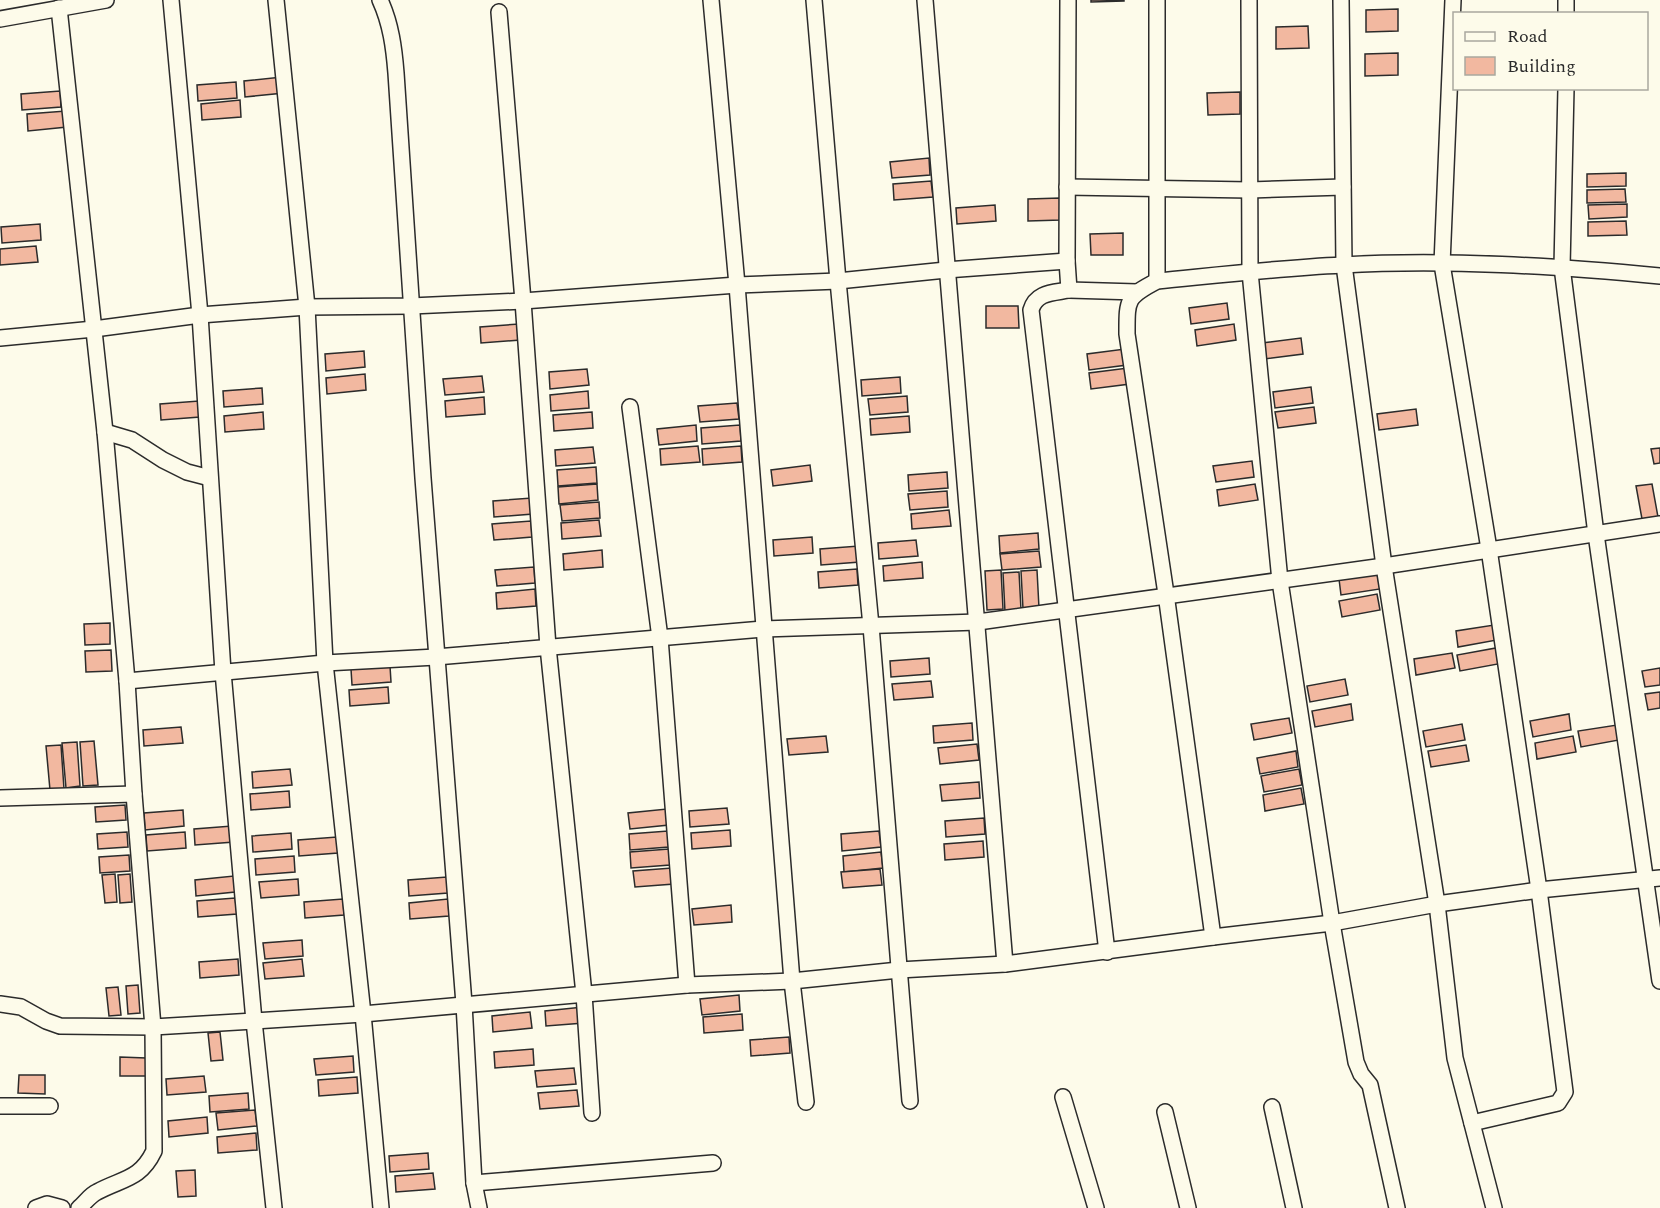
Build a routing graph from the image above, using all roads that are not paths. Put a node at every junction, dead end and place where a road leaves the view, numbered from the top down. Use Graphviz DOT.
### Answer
graph roads {
  1 [pos="106,0"];
  2 [pos="171,0"];
  3 [pos="276,0"];
  4 [pos="380,0"];
  5 [pos="711,0"];
  6 [pos="814,0"];
  7 [pos="925,0"];
  8 [pos="1068,0"];
  9 [pos="1157,0"];
  10 [pos="1249,0"];
  11 [pos="1341,0"];
  12 [pos="1453,0"];
  13 [pos="21,7"];
  14 [pos="59,8"];
  15 [pos="498,12"];
  16 [pos="0,19"];
  17 [pos="1566,90"];
  18 [pos="1067,187"];
  19 [pos="1343,187"];
  20 [pos="1157,188"];
  21 [pos="1250,190"];
  22 [pos="1067,261"];
  23 [pos="1442,264"];
  24 [pos="1344,265"];
  25 [pos="1562,267"];
  26 [pos="946,270"];
  27 [pos="1250,272"];
  28 [pos="1660,276"];
  29 [pos="838,281"];
  30 [pos="1157,281"];
  31 [pos="737,285"];
  32 [pos="1069,290"];
  33 [pos="1137,292"];
  34 [pos="523,301"];
  35 [pos="411,306"];
  36 [pos="307,307"];
  37 [pos="200,315"];
  38 [pos="94,329"];
  39 [pos="0,338"];
  40 [pos="630,407"];
  41 [pos="105,432"];
  42 [pos="210,478"];
  43 [pos="1660,524"];
  44 [pos="1596,534"];
  45 [pos="1488,549"];
  46 [pos="1384,566"];
  47 [pos="1280,581"];
  48 [pos="1166,594"];
  49 [pos="1067,611"];
  50 [pos="978,622"];
  51 [pos="871,627"];
  52 [pos="764,629"];
  53 [pos="660,638"];
  54 [pos="548,647"];
  55 [pos="436,657"];
  56 [pos="325,663"];
  57 [pos="223,672"];
  58 [pos="127,681"];
  59 [pos="134,794"];
  60 [pos="0,798"];
  61 [pos="1653,879"];
  62 [pos="1539,890"];
  63 [pos="1437,904"];
  64 [pos="1332,923"];
  65 [pos="1213,936"];
  66 [pos="1107,952"];
  67 [pos="1005,964"];
  68 [pos="899,970"];
  69 [pos="792,981"];
  70 [pos="1660,981"];
  71 [pos="687,985"];
  72 [pos="584,994"];
  73 [pos="0,1004"];
  74 [pos="464,1004"];
  75 [pos="363,1014"];
  76 [pos="254,1021"];
  77 [pos="153,1027"];
  78 [pos="1063,1097"];
  79 [pos="910,1101"];
  80 [pos="806,1102"];
  81 [pos="0,1106"];
  82 [pos="50,1106"];
  83 [pos="1272,1107"];
  84 [pos="1165,1112"];
  85 [pos="592,1113"];
  86 [pos="1472,1123"];
  87 [pos="713,1163"];
  88 [pos="474,1183"];
  89 [pos="36,1208"];
  90 [pos="62,1208"];
  91 [pos="79,1208"];
  92 [pos="274,1208"];
  93 [pos="381,1208"];
  94 [pos="479,1208"];
  95 [pos="1096,1208"];
  96 [pos="1188,1208"];
  97 [pos="1294,1208"];
  98 [pos="1397,1208"];
  99 [pos="1494,1208"];
  1 -- 14 [label="street"];
  2 -- 37 [label="street"];
  3 -- 36 [label="street"];
  4 -- 35 [label="street"];
  5 -- 31 [label="street"];
  6 -- 29 [label="street"];
  7 -- 26 [label="street"];
  8 -- 18 [label="street"];
  9 -- 20 [label="street"];
  10 -- 21 [label="street"];
  11 -- 19 [label="street"];
  12 -- 23 [label="street"];
  13 -- 14 [label="street"];
  13 -- 16 [label="street"];
  14 -- 38 [label="street"];
  15 -- 34 [label="street"];
  17 -- 25 [label="street"];
  18 -- 20 [label="street"];
  18 -- 22 [label="street"];
  19 -- 21 [label="street"];
  19 -- 24 [label="street"];
  20 -- 21 [label="street"];
  20 -- 30 [label="street"];
  21 -- 27 [label="street"];
  22 -- 26 [label="street"];
  22 -- 32 [label="street"];
  23 -- 24 [label="street"];
  23 -- 25 [label="street"];
  23 -- 45 [label="street"];
  24 -- 27 [label="street"];
  24 -- 46 [label="street"];
  25 -- 28 [label="street"];
  25 -- 44 [label="street"];
  26 -- 29 [label="street"];
  26 -- 50 [label="street"];
  27 -- 30 [label="street"];
  27 -- 47 [label="street"];
  29 -- 31 [label="street"];
  29 -- 51 [label="street"];
  30 -- 33 [label="street"];
  31 -- 34 [label="street"];
  31 -- 52 [label="street"];
  32 -- 33 [label="street"];
  32 -- 49 [label="street"];
  33 -- 48 [label="street"];
  34 -- 35 [label="street"];
  34 -- 54 [label="street"];
  35 -- 36 [label="street"];
  35 -- 55 [label="street"];
  36 -- 37 [label="street"];
  36 -- 56 [label="street"];
  37 -- 38 [label="street"];
  37 -- 42 [label="street"];
  38 -- 39 [label="street"];
  38 -- 41 [label="street"];
  40 -- 53 [label="street"];
  41 -- 42 [label="street"];
  41 -- 58 [label="street"];
  42 -- 57 [label="street"];
  43 -- 44 [label="street"];
  44 -- 45 [label="street"];
  44 -- 61 [label="street"];
  45 -- 46 [label="street"];
  45 -- 62 [label="street"];
  46 -- 47 [label="street"];
  46 -- 63 [label="street"];
  47 -- 48 [label="street"];
  47 -- 64 [label="street"];
  48 -- 49 [label="street"];
  48 -- 65 [label="street"];
  49 -- 50 [label="street"];
  49 -- 66 [label="street"];
  50 -- 51 [label="street"];
  50 -- 67 [label="street"];
  51 -- 52 [label="street"];
  51 -- 68 [label="street"];
  52 -- 53 [label="street"];
  52 -- 69 [label="street"];
  53 -- 54 [label="street"];
  53 -- 71 [label="street"];
  54 -- 55 [label="street"];
  54 -- 72 [label="street"];
  55 -- 56 [label="street"];
  55 -- 74 [label="street"];
  56 -- 57 [label="street"];
  56 -- 75 [label="street"];
  57 -- 58 [label="street"];
  57 -- 76 [label="street"];
  58 -- 59 [label="street"];
  59 -- 60 [label="street"];
  59 -- 77 [label="street"];
  61 -- 62 [label="street"];
  61 -- 70 [label="street"];
  62 -- 63 [label="street"];
  62 -- 86 [label="street"];
  63 -- 64 [label="street"];
  63 -- 86 [label="street"];
  64 -- 65 [label="street"];
  64 -- 98 [label="street"];
  65 -- 66 [label="street"];
  66 -- 67 [label="street"];
  67 -- 68 [label="street"];
  68 -- 69 [label="street"];
  68 -- 79 [label="street"];
  69 -- 71 [label="street"];
  69 -- 80 [label="street"];
  71 -- 72 [label="street"];
  72 -- 74 [label="street"];
  72 -- 85 [label="street"];
  73 -- 77 [label="street"];
  74 -- 75 [label="street"];
  74 -- 88 [label="street"];
  75 -- 76 [label="street"];
  75 -- 93 [label="street"];
  76 -- 77 [label="street"];
  76 -- 92 [label="street"];
  77 -- 91 [label="street"];
  78 -- 95 [label="street"];
  81 -- 82 [label="street"];
  83 -- 97 [label="street"];
  84 -- 96 [label="street"];
  86 -- 99 [label="street"];
  87 -- 88 [label="street"];
  88 -- 94 [label="street"];
  89 -- 90 [label="street"];
}
